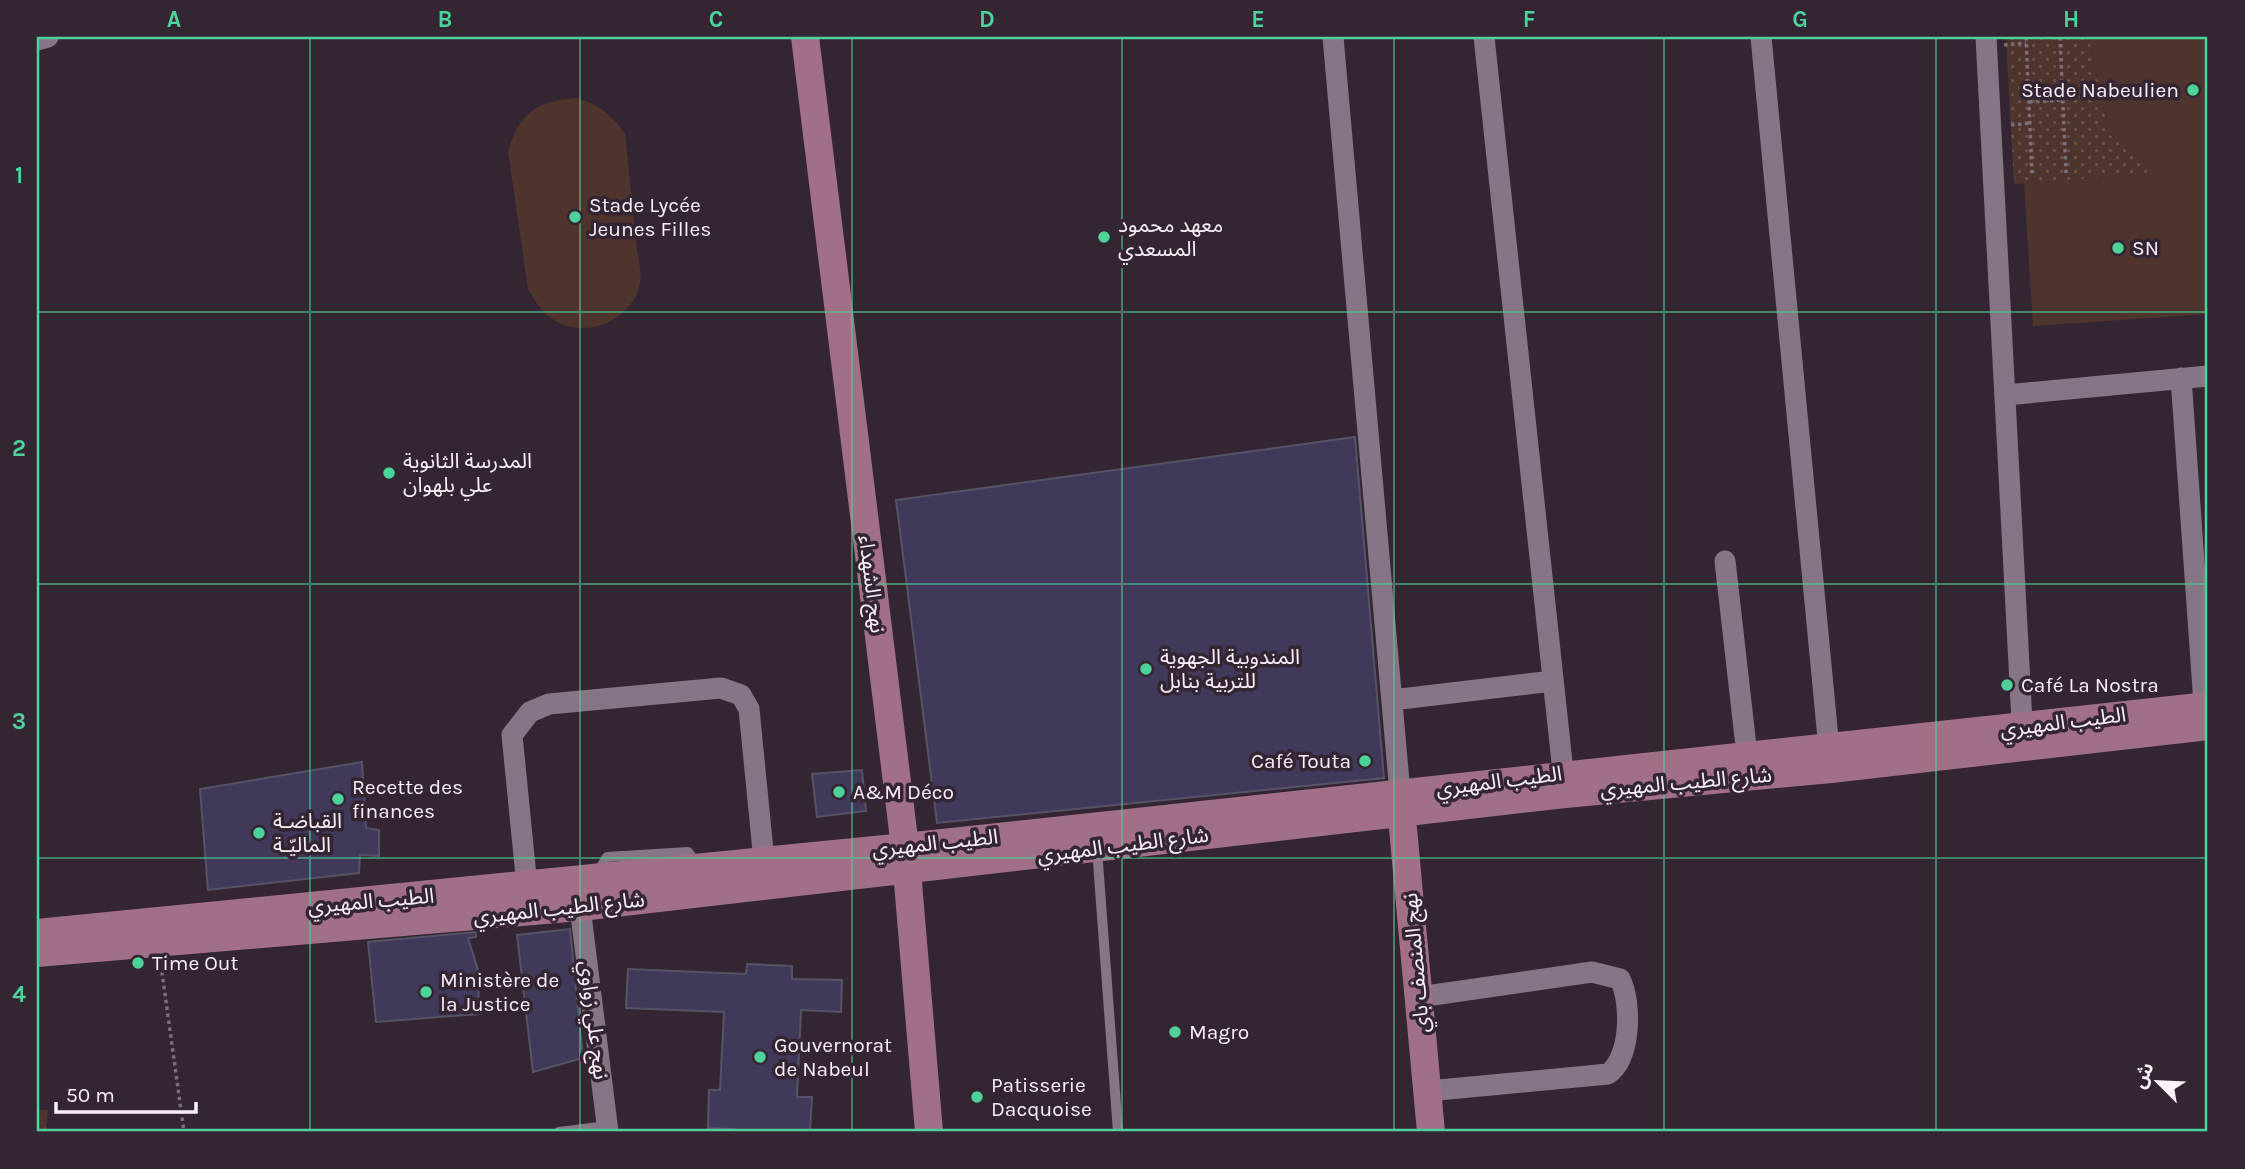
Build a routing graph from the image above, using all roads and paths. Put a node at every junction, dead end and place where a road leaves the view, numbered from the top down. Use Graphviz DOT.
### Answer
graph roads {
  1 [pos="48,37"];
  2 [pos="805,37"];
  3 [pos="1333,37"];
  4 [pos="1484,37"];
  5 [pos="1761,37"];
  6 [pos="1986,37"];
  7 [pos="2026,37"];
  8 [pos="2060,37"];
  9 [pos="37,40"];
  10 [pos="2063,100"];
  11 [pos="2029,102"];
  12 [pos="2066,173"];
  13 [pos="2032,174"];
  14 [pos="2208,376"];
  15 [pos="2181,378"];
  16 [pos="2006,395"];
  17 [pos="1725,561"];
  18 [pos="1553,681"];
  19 [pos="1392,700"];
  20 [pos="2207,716"];
  21 [pos="2023,738"];
  22 [pos="1747,755"];
  23 [pos="1830,758"];
  24 [pos="1564,783"];
  25 [pos="1401,803"];
  26 [pos="1097,848"];
  27 [pos="906,858"];
  28 [pos="764,861"];
  29 [pos="527,886"];
  30 [pos="580,907"];
  31 [pos="37,933"];
  32 [pos="158,943"];
  33 [pos="37,953"];
  34 [pos="1419,997"];
  35 [pos="1428,1091"];
  36 [pos="608,1129"];
  37 [pos="184,1132"];
  38 [pos="559,1132"];
  39 [pos="929,1132"];
  40 [pos="1118,1132"];
  41 [pos="1431,1132"];
  1 -- 9 [label="street"];
  2 -- 27 [label="street, نهج الشهداء"];
  3 -- 19 [label="street"];
  4 -- 18 [label="street"];
  5 -- 23 [label="street"];
  6 -- 16 [label="street"];
  7 -- 11 [label="path"];
  8 -- 10 [label="path"];
  10 -- 11 [label="path"];
  10 -- 12 [label="path"];
  11 -- 13 [label="path"];
  14 -- 15 [label="street"];
  15 -- 16 [label="street"];
  15 -- 20 [label="street"];
  16 -- 21 [label="street"];
  17 -- 22 [label="street"];
  18 -- 19 [label="street"];
  18 -- 24 [label="street"];
  19 -- 25 [label="street"];
  20 -- 21 [label="street, شارع الطيب المهيري"];
  21 -- 23 [label="street, شارع الطيب المهيري"];
  22 -- 23 [label="street, الطيب المهيري"];
  22 -- 24 [label="street, الطيب المهيري"];
  23 -- 24 [label="street, شارع الطيب المهيري"];
  24 -- 25 [label="street, شارع الطيب المهيري"];
  25 -- 26 [label="street, شارع الطيب المهيري"];
  25 -- 27 [label="street, الطيب المهيري"];
  25 -- 34 [label="street, نهج المنصف باي"];
  26 -- 27 [label="street, شارع الطيب المهيري"];
  26 -- 40 [label="lane"];
  27 -- 28 [label="street, الطيب المهيري"];
  27 -- 30 [label="street, شارع الطيب المهيري"];
  27 -- 39 [label="street, نهج الشهداء"];
  28 -- 29 [label="street, الطيب المهيري"];
  28 -- 29 [label="street"];
  29 -- 31 [label="street, الطيب المهيري"];
  30 -- 32 [label="street, شارع الطيب المهيري"];
  30 -- 36 [label="street, نهج علي زواوي"];
  32 -- 33 [label="street, شارع الطيب المهيري"];
  32 -- 37 [label="path"];
  34 -- 35 [label="street, نهج المنصف باي"];
  34 -- 35 [label="street"];
  35 -- 41 [label="street, نهج المنصف باي"];
  36 -- 38 [label="lane"];
}
